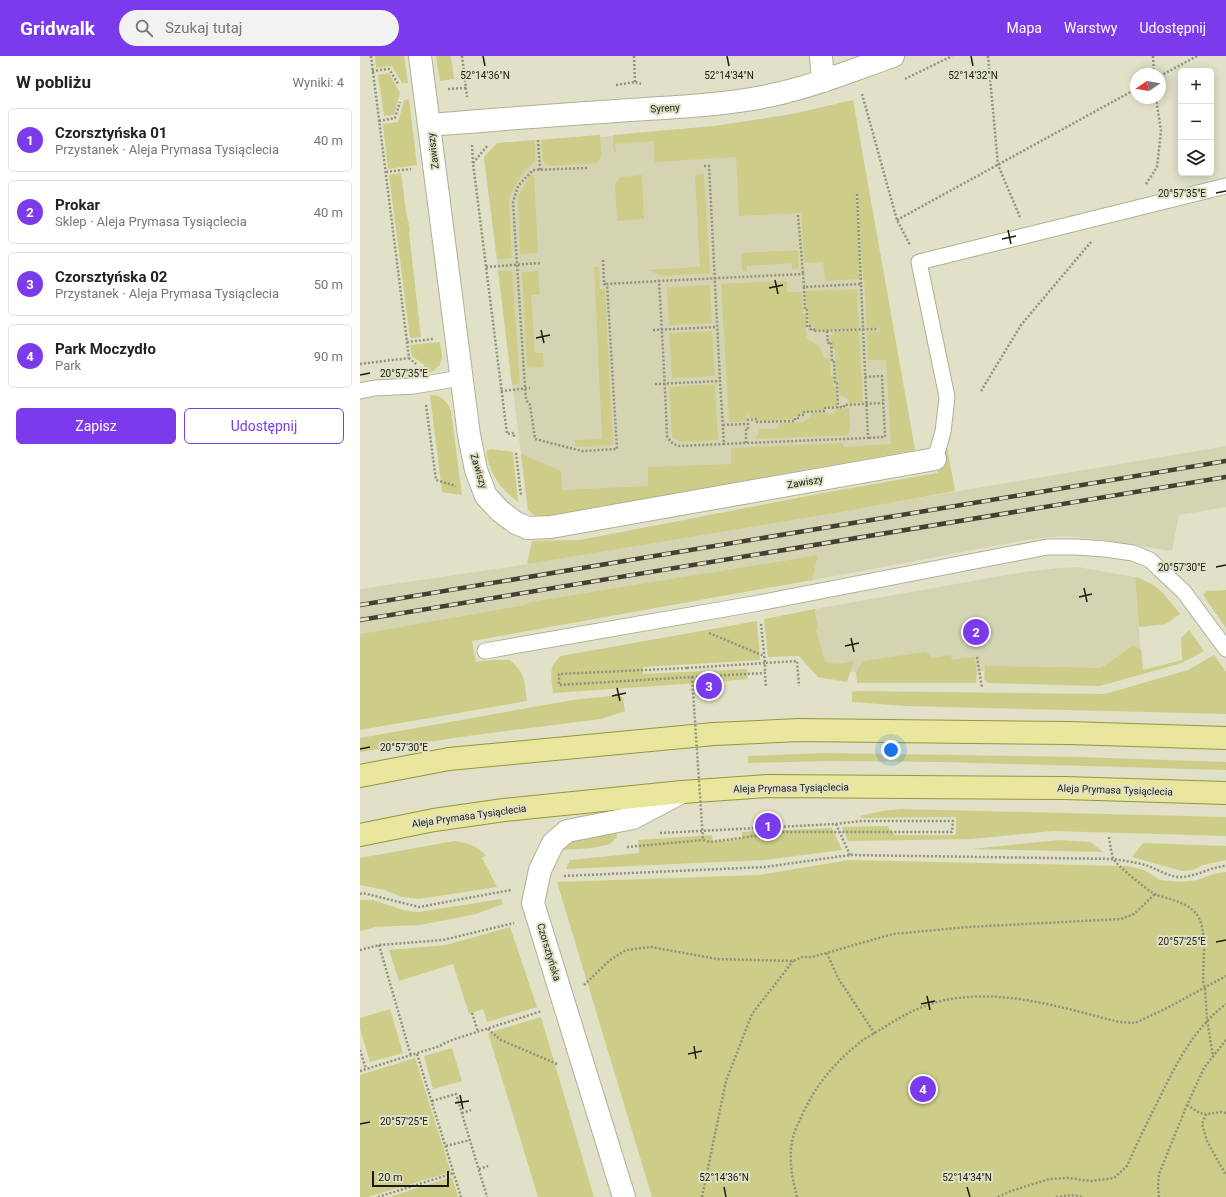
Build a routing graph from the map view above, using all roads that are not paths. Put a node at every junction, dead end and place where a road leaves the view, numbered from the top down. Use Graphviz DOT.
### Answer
graph roads {
  1 [pos="420,56"];
  2 [pos="821,56"];
  3 [pos="893,56"];
  4 [pos="823,81"];
  5 [pos="429,124"];
  6 [pos="1226,186"];
  7 [pos="460,378"];
  8 [pos="360,391"];
  9 [pos="935,459"];
  10 [pos="1226,648"];
  11 [pos="485,651"];
  12 [pos="1226,738"];
  13 [pos="360,776"];
  14 [pos="682,792"];
  15 [pos="1226,793"];
  16 [pos="360,835"];
  17 [pos="624,1197"];
  1 -- 5 [label="street, Zawiszy"];
  2 -- 4 [label="street"];
  3 -- 4 [label="street, Syreny"];
  4 -- 5 [label="street, Syreny"];
  5 -- 7 [label="street, Zawiszy"];
  6 -- 9 [label="lane"];
  7 -- 8 [label="lane"];
  7 -- 9 [label="street, Zawiszy"];
  10 -- 11 [label="lane"];
  12 -- 13 [label="main road"];
  14 -- 15 [label="main road, Aleja Prymasa Tysiąclecia"];
  14 -- 16 [label="main road, Aleja Prymasa Tysiąclecia"];
  14 -- 17 [label="street, Czorsztyńska"];
}
